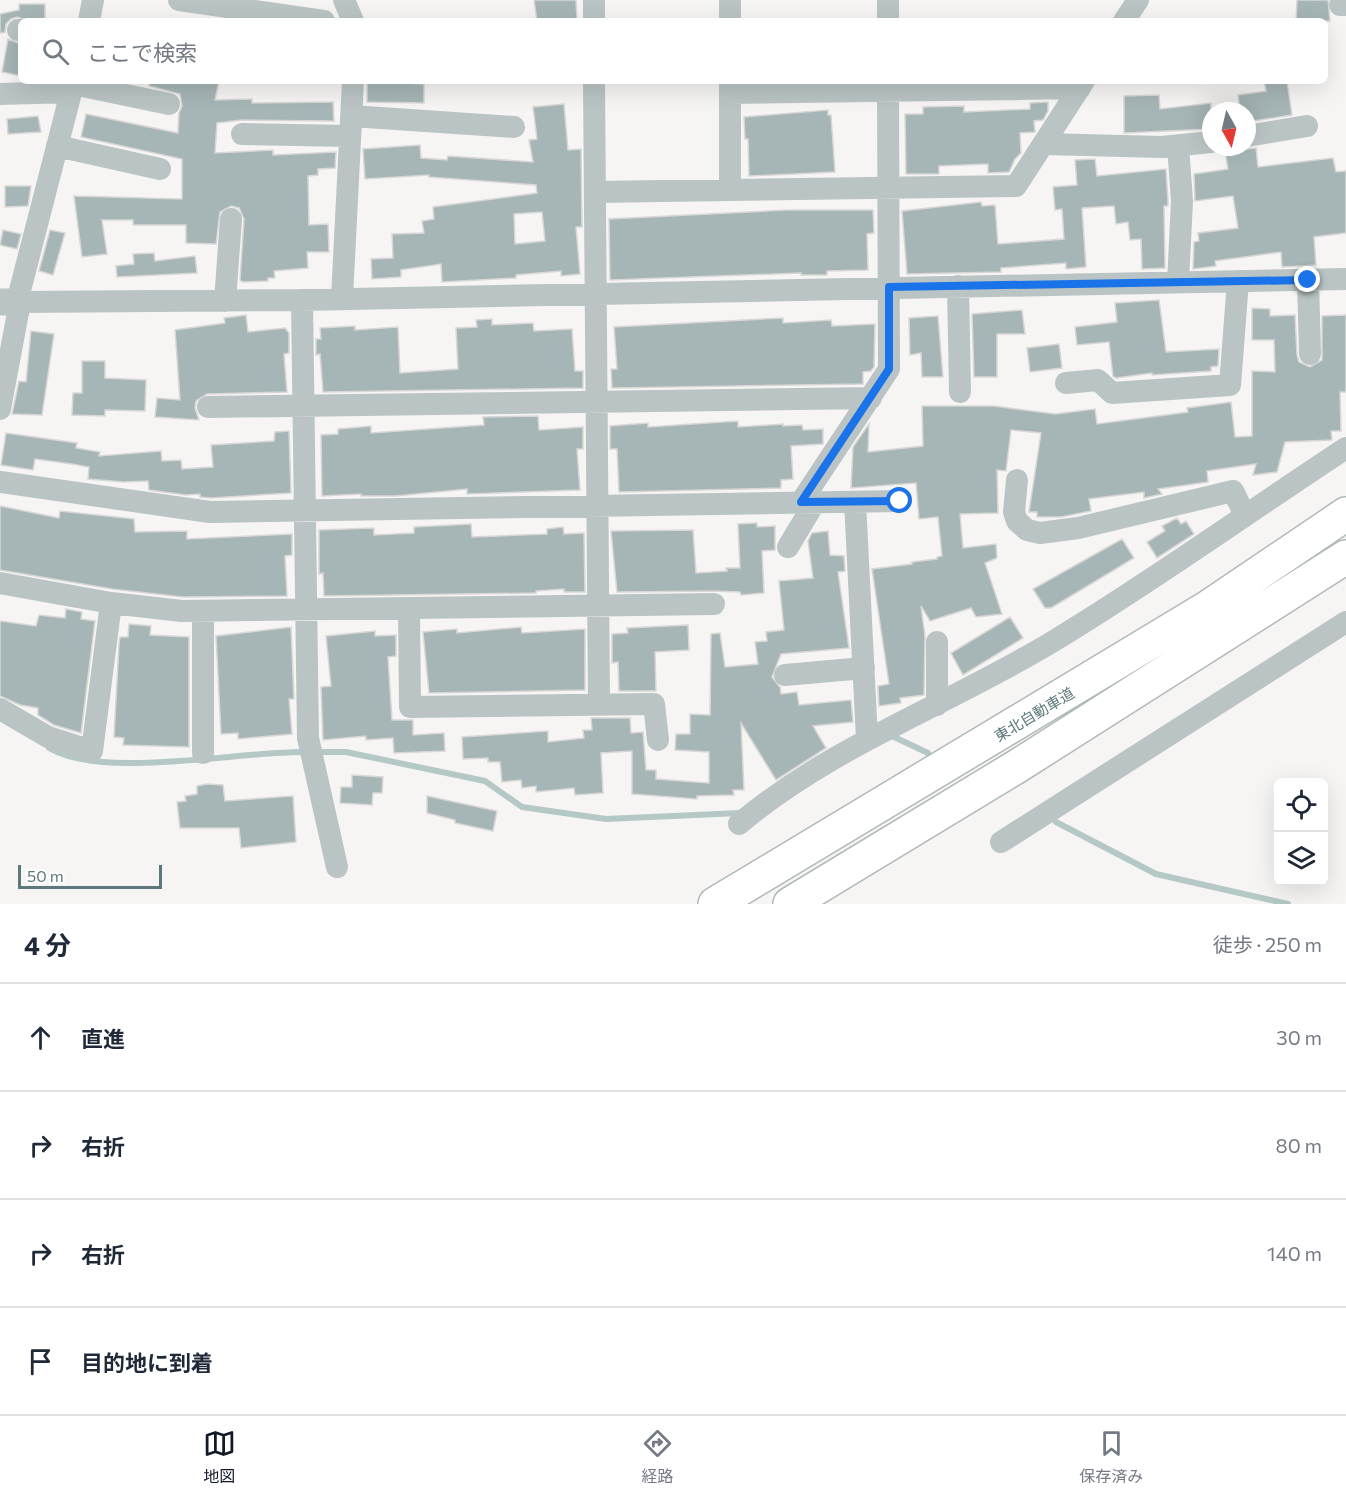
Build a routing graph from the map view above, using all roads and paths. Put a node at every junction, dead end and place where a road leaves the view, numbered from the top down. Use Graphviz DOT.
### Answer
graph roads {
  1 [pos="93,0"];
  2 [pos="179,0"];
  3 [pos="344,0"];
  4 [pos="594,0"];
  5 [pos="729,0"];
  6 [pos="888,0"];
  7 [pos="1138,0"];
  8 [pos="90,18"];
  9 [pos="303,18"];
  10 [pos="352,18"];
  11 [pos="594,18"];
  12 [pos="730,18"];
  13 [pos="888,18"];
  14 [pos="1126,18"];
  15 [pos="353,84"];
  16 [pos="594,84"];
  17 [pos="1082,85"];
  18 [pos="73,86"];
  19 [pos="888,86"];
  20 [pos="730,87"];
  21 [pos="0,94"];
  22 [pos="169,104"];
  23 [pos="350,126"];
  24 [pos="1307,126"];
  25 [pos="514,127"];
  26 [pos="242,134"];
  27 [pos="1256,134"];
  28 [pos="1202,143"];
  29 [pos="1044,144"];
  30 [pos="57,146"];
  31 [pos="1178,146"];
  32 [pos="160,169"];
  33 [pos="889,188"];
  34 [pos="730,190"];
  35 [pos="595,192"];
  36 [pos="231,219"];
  37 [pos="1346,279"];
  38 [pos="1308,280"];
  39 [pos="1239,281"];
  40 [pos="1178,282"];
  41 [pos="958,286"];
  42 [pos="889,287"];
  43 [pos="595,294"];
  44 [pos="342,298"];
  45 [pos="302,300"];
  46 [pos="225,301"];
  47 [pos="12,302"];
  48 [pos="1310,354"];
  49 [pos="1066,382"];
  50 [pos="960,392"];
  51 [pos="871,398"];
  52 [pos="596,402"];
  53 [pos="304,406"];
  54 [pos="208,407"];
  55 [pos="0,409"];
  56 [pos="1346,448"];
  57 [pos="1017,480"];
  58 [pos="0,482"];
  59 [pos="900,501"];
  60 [pos="808,502"];
  61 [pos="855,502"];
  62 [pos="598,506"];
  63 [pos="306,511"];
  64 [pos="1346,514"];
  65 [pos="1245,515"];
  66 [pos="788,547"];
  67 [pos="1346,557"];
  68 [pos="0,583"];
  69 [pos="111,603"];
  70 [pos="714,604"];
  71 [pos="599,606"];
  72 [pos="308,609"];
  73 [pos="410,609"];
  74 [pos="203,611"];
  75 [pos="1346,622"];
  76 [pos="937,642"];
  77 [pos="864,668"];
  78 [pos="785,675"];
  79 [pos="599,704"];
  80 [pos="938,705"];
  81 [pos="0,709"];
  82 [pos="867,739"];
  83 [pos="658,740"];
  84 [pos="203,753"];
  85 [pos="739,824"];
  86 [pos="1001,842"];
  87 [pos="337,867"];
  88 [pos="715,904"];
  89 [pos="790,904"];
  1 -- 8 [label="street"];
  2 -- 9 [label="street"];
  3 -- 10 [label="street"];
  4 -- 11 [label="street"];
  5 -- 12 [label="street"];
  6 -- 13 [label="street"];
  7 -- 14 [label="street"];
  15 -- 23 [label="street"];
  16 -- 35 [label="street"];
  17 -- 19 [label="street"];
  17 -- 29 [label="street"];
  18 -- 21 [label="street"];
  18 -- 22 [label="street"];
  18 -- 30 [label="street"];
  19 -- 20 [label="street"];
  19 -- 33 [label="street"];
  20 -- 34 [label="street"];
  23 -- 25 [label="street"];
  23 -- 26 [label="street"];
  23 -- 44 [label="street"];
  24 -- 27 [label="street"];
  28 -- 31 [label="street"];
  29 -- 31 [label="street"];
  29 -- 33 [label="street"];
  30 -- 32 [label="street"];
  30 -- 47 [label="street"];
  31 -- 40 [label="street"];
  33 -- 34 [label="street"];
  33 -- 42 [label="street"];
  34 -- 35 [label="street"];
  35 -- 43 [label="street"];
  36 -- 46 [label="street"];
  37 -- 38 [label="street"];
  38 -- 39 [label="street"];
  38 -- 48 [label="street"];
  39 -- 40 [label="street"];
  39 -- 49 [label="street"];
  40 -- 41 [label="street"];
  41 -- 42 [label="street"];
  41 -- 50 [label="street"];
  42 -- 43 [label="street"];
  42 -- 51 [label="street"];
  43 -- 44 [label="street"];
  43 -- 52 [label="street"];
  44 -- 45 [label="street"];
  45 -- 46 [label="street"];
  45 -- 53 [label="street"];
  46 -- 47 [label="street"];
  47 -- 55 [label="street"];
  51 -- 52 [label="street"];
  51 -- 60 [label="street"];
  52 -- 53 [label="street"];
  52 -- 62 [label="street"];
  53 -- 54 [label="street"];
  53 -- 63 [label="street"];
  56 -- 65 [label="street"];
  57 -- 65 [label="street"];
  58 -- 63 [label="street"];
  59 -- 61 [label="street"];
  60 -- 61 [label="street"];
  60 -- 62 [label="street"];
  60 -- 66 [label="street"];
  61 -- 77 [label="street"];
  62 -- 63 [label="street"];
  62 -- 71 [label="street"];
  63 -- 72 [label="street"];
  64 -- 88 [label="highway, 東北自動車道"];
  65 -- 80 [label="street"];
  67 -- 89 [label="highway"];
  68 -- 69 [label="street"];
  69 -- 74 [label="street"];
  69 -- 81 [label="street"];
  70 -- 71 [label="street"];
  71 -- 73 [label="street"];
  71 -- 79 [label="street"];
  72 -- 73 [label="street"];
  72 -- 74 [label="street"];
  72 -- 87 [label="street"];
  73 -- 79 [label="street"];
  74 -- 84 [label="street"];
  75 -- 86 [label="street"];
  76 -- 80 [label="street"];
  77 -- 78 [label="street"];
  77 -- 82 [label="street"];
  79 -- 83 [label="street"];
  80 -- 82 [label="street"];
  82 -- 85 [label="street"];
}
